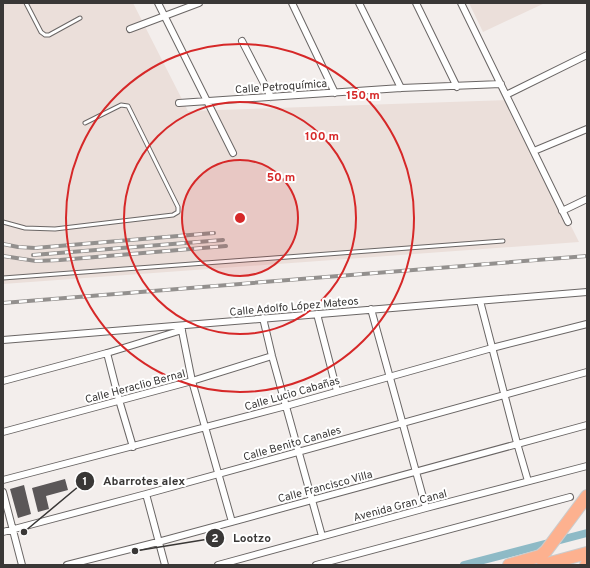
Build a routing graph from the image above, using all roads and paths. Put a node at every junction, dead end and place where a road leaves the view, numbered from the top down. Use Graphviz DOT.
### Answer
graph roads {
  1 [pos="26,3"];
  2 [pos="158,3"];
  3 [pos="199,3"];
  4 [pos="292,3"];
  5 [pos="359,3"];
  6 [pos="416,3"];
  7 [pos="461,3"];
  8 [pos="165,16"];
  9 [pos="80,18"];
  10 [pos="130,29"];
  11 [pos="242,41"];
  12 [pos="587,55"];
  13 [pos="501,84"];
  14 [pos="456,87"];
  15 [pos="401,88"];
  16 [pos="335,93"];
  17 [pos="506,95"];
  18 [pos="271,97"];
  19 [pos="207,101"];
  20 [pos="179,103"];
  21 [pos="85,123"];
  22 [pos="587,129"];
  23 [pos="534,151"];
  24 [pos="232,154"];
  25 [pos="587,199"];
  26 [pos="562,211"];
  27 [pos="3,222"];
  28 [pos="568,222"];
  29 [pos="503,242"];
  30 [pos="3,278"];
  31 [pos="587,292"];
  32 [pos="480,300"];
  33 [pos="371,309"];
  34 [pos="317,314"];
  35 [pos="263,318"];
  36 [pos="587,324"];
  37 [pos="181,328"];
  38 [pos="3,340"];
  39 [pos="492,348"];
  40 [pos="107,353"];
  41 [pos="272,356"];
  42 [pos="587,372"];
  43 [pos="389,376"];
  44 [pos="3,381"];
  45 [pos="192,381"];
  46 [pos="337,391"];
  47 [pos="504,395"];
  48 [pos="119,400"];
  49 [pos="286,406"];
  50 [pos="402,423"];
  51 [pos="587,425"];
  52 [pos="206,427"];
  53 [pos="3,432"];
  54 [pos="517,443"];
  55 [pos="133,447"];
  56 [pos="299,452"];
  57 [pos="587,466"];
  58 [pos="415,471"];
  59 [pos="218,474"];
  60 [pos="3,480"];
  61 [pos="528,481"];
  62 [pos="3,492"];
  63 [pos="146,494"];
  64 [pos="587,496"];
  65 [pos="570,497"];
  66 [pos="312,500"];
  67 [pos="426,508"];
  68 [pos="232,522"];
  69 [pos="13,530"];
  70 [pos="3,532"];
  71 [pos="322,536"];
  72 [pos="158,542"];
  73 [pos="587,553"];
  74 [pos="22,565"];
  75 [pos="67,565"];
  76 [pos="165,565"];
  77 [pos="218,565"];
  78 [pos="316,565"];
  79 [pos="509,565"];
  80 [pos="543,565"];
  1 -- 9 [label="lane"];
  2 -- 8 [label="street"];
  3 -- 8 [label="street"];
  4 -- 16 [label="street"];
  5 -- 15 [label="street"];
  6 -- 14 [label="street"];
  7 -- 13 [label="street"];
  8 -- 10 [label="street"];
  8 -- 19 [label="street"];
  11 -- 18 [label="street"];
  12 -- 17 [label="street"];
  13 -- 14 [label="street, Calle Petroquímica"];
  13 -- 17 [label="street"];
  14 -- 15 [label="street, Calle Petroquímica"];
  15 -- 16 [label="street, Calle Petroquímica"];
  16 -- 18 [label="street, Calle Petroquímica"];
  17 -- 23 [label="street"];
  18 -- 19 [label="street, Calle Petroquímica"];
  19 -- 20 [label="street, Calle Petroquímica"];
  19 -- 24 [label="street"];
  21 -- 27 [label="lane"];
  22 -- 23 [label="street"];
  23 -- 26 [label="street"];
  25 -- 26 [label="street"];
  26 -- 28 [label="street"];
  29 -- 30 [label="lane"];
  31 -- 32 [label="street, Calle Adolfo López Mateos"];
  32 -- 33 [label="street, Calle Adolfo López Mateos"];
  32 -- 39 [label="street"];
  33 -- 34 [label="street, Calle Adolfo López Mateos"];
  33 -- 43 [label="street"];
  34 -- 35 [label="street, Calle Adolfo López Mateos"];
  34 -- 46 [label="street"];
  35 -- 37 [label="street, Calle Adolfo López Mateos"];
  35 -- 41 [label="street"];
  36 -- 39 [label="street, Calle Lucio Cabañas"];
  37 -- 38 [label="street, Calle Adolfo López Mateos"];
  37 -- 40 [label="street"];
  37 -- 45 [label="street"];
  39 -- 43 [label="street, Calle Lucio Cabañas"];
  39 -- 47 [label="street"];
  40 -- 44 [label="street"];
  40 -- 48 [label="street"];
  41 -- 45 [label="street, Calle Heraclio Bernal"];
  41 -- 49 [label="street"];
  42 -- 47 [label="street, Calle Benito Canales"];
  43 -- 46 [label="street, Calle Lucio Cabañas"];
  43 -- 50 [label="street"];
  45 -- 48 [label="street, Calle Heraclio Bernal"];
  45 -- 52 [label="street"];
  46 -- 49 [label="street, Calle Lucio Cabañas"];
  47 -- 50 [label="street, Calle Benito Canales"];
  47 -- 54 [label="street"];
  48 -- 53 [label="street, Calle Heraclio Bernal"];
  48 -- 55 [label="street"];
  49 -- 52 [label="street, Calle Lucio Cabañas"];
  49 -- 56 [label="street"];
  50 -- 56 [label="street, Calle Benito Canales"];
  50 -- 58 [label="street"];
  51 -- 54 [label="street, Calle Francisco Villa"];
  52 -- 55 [label="street, Calle Lucio Cabañas"];
  52 -- 59 [label="street"];
  54 -- 58 [label="street, Calle Francisco Villa"];
  54 -- 61 [label="street"];
  55 -- 60 [label="street, Calle Lucio Cabañas"];
  56 -- 59 [label="street, Calle Benito Canales"];
  56 -- 66 [label="street"];
  57 -- 61 [label="street, Avenida Gran Canal"];
  58 -- 66 [label="street, Calle Francisco Villa"];
  58 -- 67 [label="street"];
  59 -- 63 [label="street, Calle Benito Canales"];
  59 -- 68 [label="street"];
  61 -- 67 [label="street, Avenida Gran Canal"];
  62 -- 69 [label="street"];
  63 -- 69 [label="street, Calle Benito Canales"];
  63 -- 72 [label="street"];
  64 -- 79 [label="highway"];
  65 -- 78 [label="street"];
  66 -- 68 [label="street, Calle Francisco Villa"];
  66 -- 71 [label="street"];
  67 -- 71 [label="street, Avenida Gran Canal"];
  68 -- 72 [label="street, Calle Francisco Villa"];
  69 -- 70 [label="street, Calle Benito Canales"];
  69 -- 74 [label="street"];
  71 -- 77 [label="street, Avenida Gran Canal"];
  72 -- 75 [label="street, Calle Francisco Villa"];
  72 -- 76 [label="street"];
  73 -- 80 [label="highway"];
}
